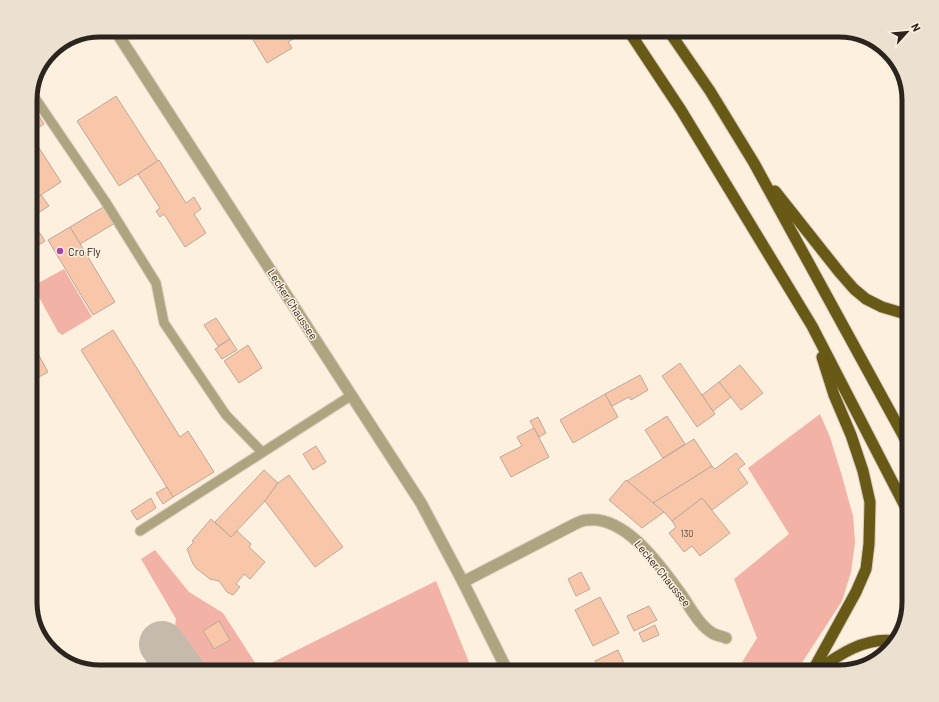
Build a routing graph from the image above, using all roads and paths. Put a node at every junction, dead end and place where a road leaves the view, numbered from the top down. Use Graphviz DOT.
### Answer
graph roads {
  1 [pos="120,37"];
  2 [pos="633,37"];
  3 [pos="673,37"];
  4 [pos="37,101"];
  5 [pos="754,163"];
  6 [pos="902,313"];
  7 [pos="812,326"];
  8 [pos="352,395"];
  9 [pos="902,433"];
  10 [pos="262,452"];
  11 [pos="902,500"];
  12 [pos="140,531"];
  13 [pos="463,582"];
  14 [pos="726,638"];
  15 [pos="889,640"];
  16 [pos="504,665"];
  17 [pos="816,665"];
  18 [pos="825,665"];
  1 -- 8 [label="street, Lecker Chaussee"];
  2 -- 7 [label="highway"];
  3 -- 5 [label="highway"];
  4 -- 10 [label="lane"];
  5 -- 6 [label="highway"];
  5 -- 9 [label="highway"];
  7 -- 11 [label="highway"];
  7 -- 17 [label="highway"];
  8 -- 10 [label="lane"];
  8 -- 13 [label="street, Lecker Chaussee"];
  10 -- 12 [label="lane"];
  13 -- 14 [label="street, Lecker Chaussee"];
  13 -- 16 [label="street, Lecker Chaussee"];
  15 -- 18 [label="highway"];
}
